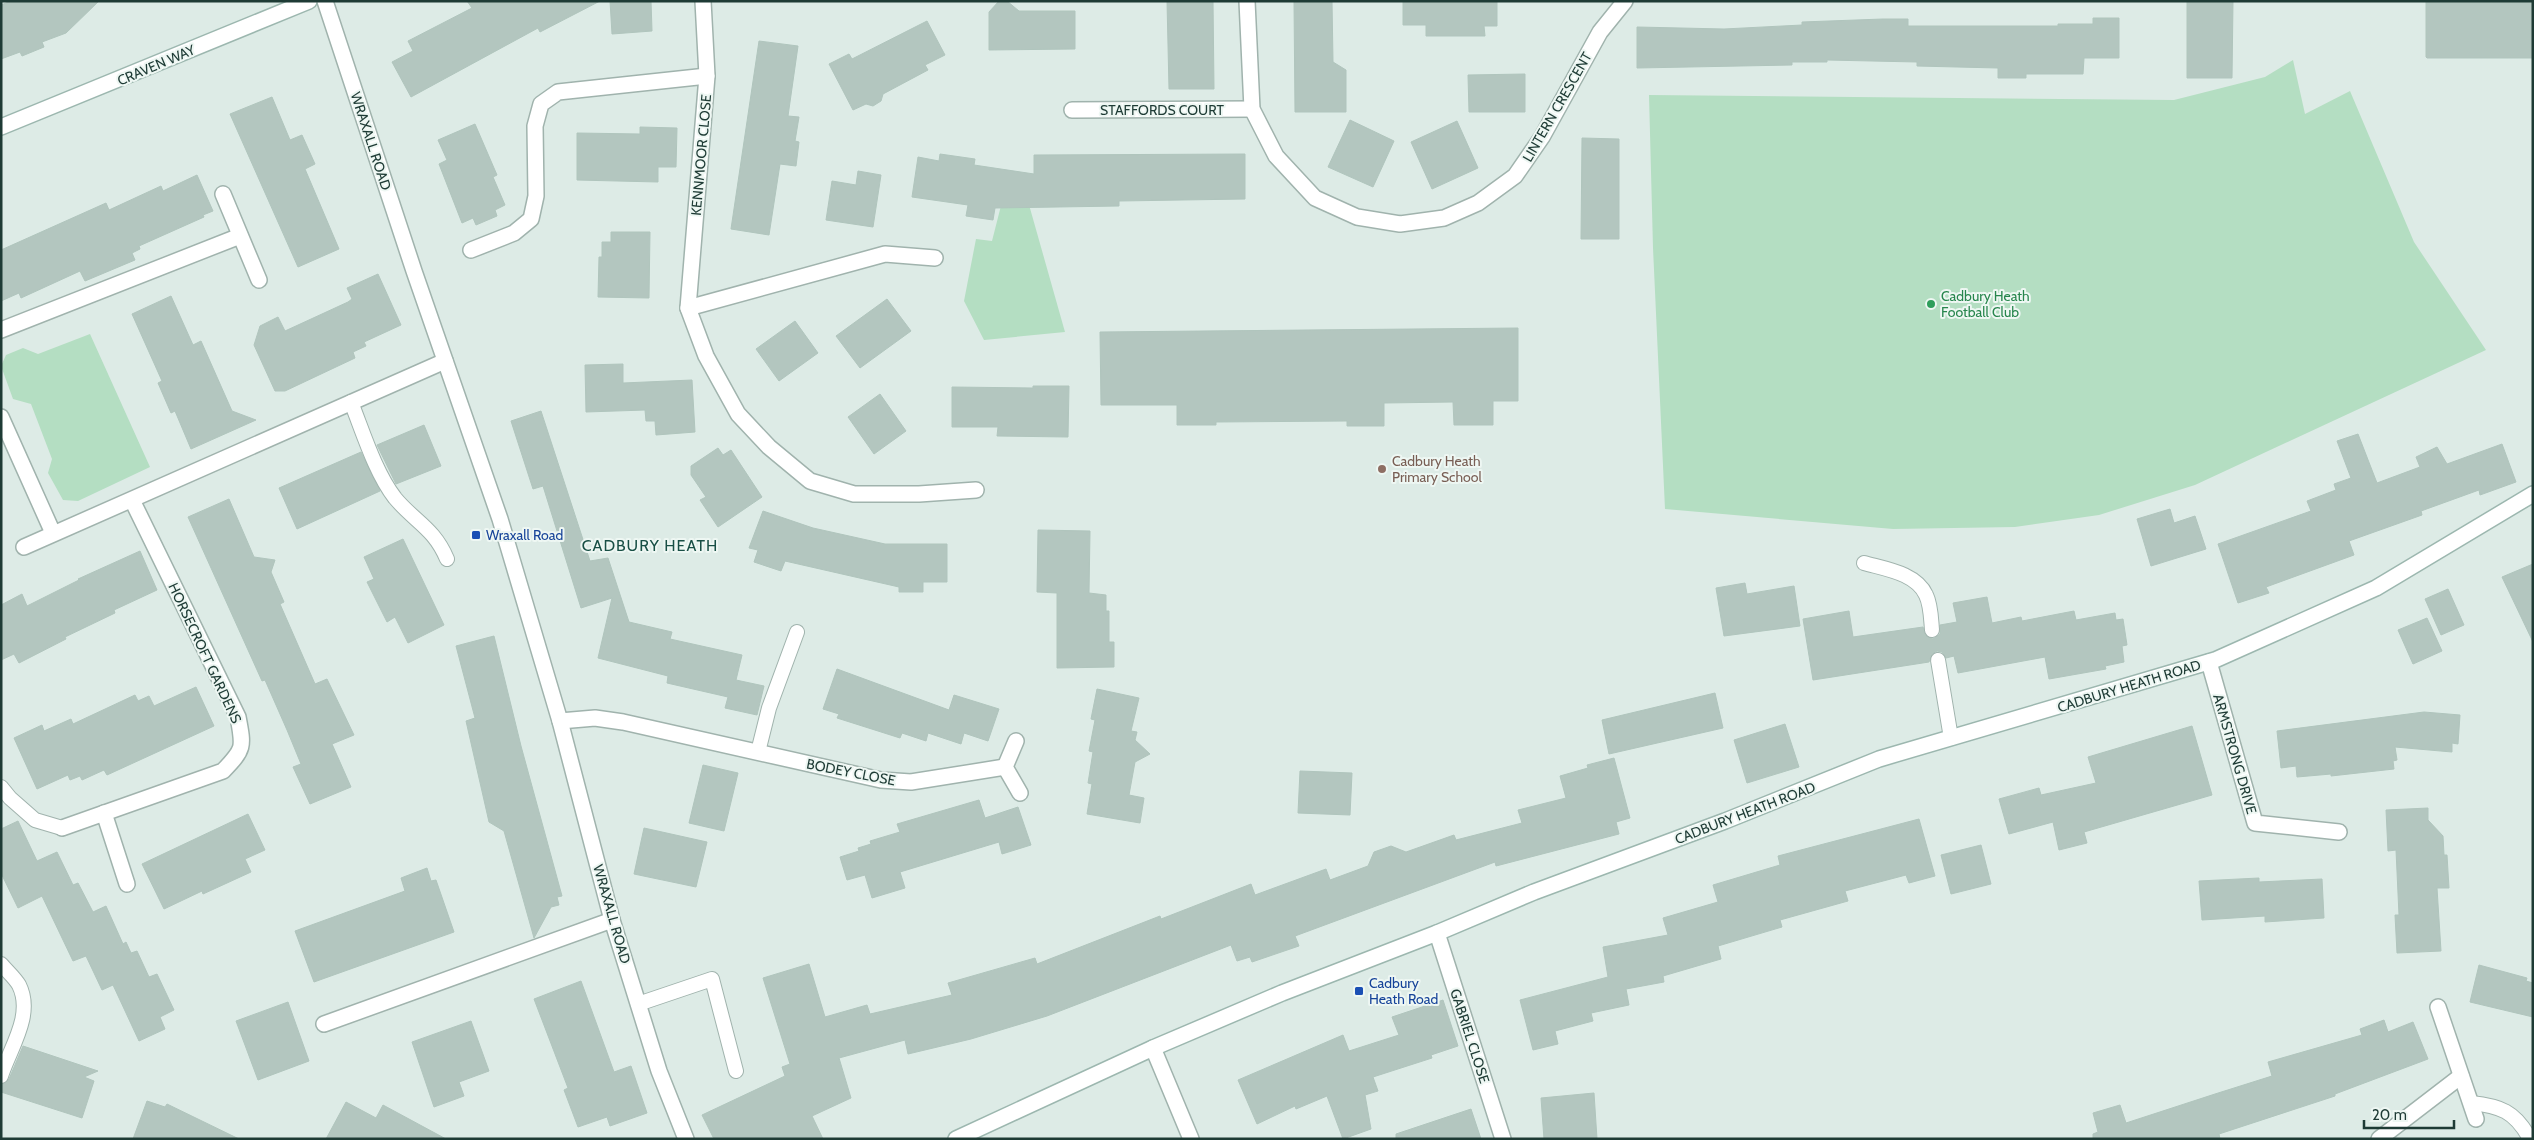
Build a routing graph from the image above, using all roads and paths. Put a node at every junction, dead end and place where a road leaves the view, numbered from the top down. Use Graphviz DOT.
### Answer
graph roads {
  1 [pos="309,1"];
  2 [pos="325,1"];
  3 [pos="703,1"];
  4 [pos="1247,1"];
  5 [pos="1625,1"];
  6 [pos="707,76"];
  7 [pos="1252,109"];
  8 [pos="1072,110"];
  9 [pos="1,127"];
  10 [pos="223,194"];
  11 [pos="240,236"];
  12 [pos="471,250"];
  13 [pos="935,258"];
  14 [pos="259,280"];
  15 [pos="688,308"];
  16 [pos="1,330"];
  17 [pos="445,361"];
  18 [pos="351,402"];
  19 [pos="1,417"];
  20 [pos="976,490"];
  21 [pos="2533,494"];
  22 [pos="132,500"];
  23 [pos="52,533"];
  24 [pos="24,548"];
  25 [pos="447,560"];
  26 [pos="1864,563"];
  27 [pos="1932,630"];
  28 [pos="797,632"];
  29 [pos="1938,660"];
  30 [pos="2209,662"];
  31 [pos="560,721"];
  32 [pos="1951,738"];
  33 [pos="1016,741"];
  34 [pos="758,752"];
  35 [pos="1005,767"];
  36 [pos="1,787"];
  37 [pos="1020,793"];
  38 [pos="104,813"];
  39 [pos="62,828"];
  40 [pos="2339,832"];
  41 [pos="126,884"];
  42 [pos="612,920"];
  43 [pos="1437,933"];
  44 [pos="1,964"];
  45 [pos="638,1004"];
  46 [pos="2438,1007"];
  47 [pos="324,1024"];
  48 [pos="1153,1048"];
  49 [pos="736,1071"];
  50 [pos="1,1076"];
  51 [pos="2462,1076"];
  52 [pos="2470,1103"];
  53 [pos="2476,1118"];
  54 [pos="686,1139"];
  55 [pos="956,1139"];
  56 [pos="1191,1139"];
  57 [pos="1503,1139"];
  58 [pos="2379,1139"];
  59 [pos="2530,1139"];
  1 -- 9 [label="street, CRAVEN WAY"];
  2 -- 17 [label="street, WRAXALL ROAD"];
  3 -- 6 [label="street, KENNMOOR CLOSE"];
  4 -- 7 [label="street, LINTERN CRESCENT"];
  5 -- 7 [label="street, LINTERN CRESCENT"];
  6 -- 12 [label="street"];
  6 -- 15 [label="street, KENNMOOR CLOSE"];
  7 -- 8 [label="street, STAFFORDS COURT"];
  10 -- 11 [label="street"];
  11 -- 14 [label="street"];
  11 -- 16 [label="street"];
  13 -- 15 [label="street"];
  15 -- 20 [label="street, KENNMOOR CLOSE"];
  17 -- 18 [label="street"];
  17 -- 31 [label="street, WRAXALL ROAD"];
  18 -- 22 [label="street"];
  18 -- 25 [label="lane"];
  19 -- 23 [label="street"];
  21 -- 30 [label="street, CADBURY HEATH ROAD"];
  22 -- 23 [label="street"];
  22 -- 38 [label="street, HORSECROFT GARDENS"];
  23 -- 24 [label="street"];
  26 -- 27 [label="lane"];
  28 -- 34 [label="lane"];
  29 -- 32 [label="lane"];
  30 -- 32 [label="street, CADBURY HEATH ROAD"];
  30 -- 40 [label="street, ARMSTRONG DRIVE"];
  31 -- 34 [label="street, BODEY CLOSE"];
  31 -- 42 [label="street, WRAXALL ROAD"];
  32 -- 43 [label="street, CADBURY HEATH ROAD"];
  33 -- 35 [label="street"];
  34 -- 35 [label="street, BODEY CLOSE"];
  35 -- 37 [label="street"];
  36 -- 39 [label="lane"];
  38 -- 39 [label="street, HORSECROFT GARDENS"];
  38 -- 41 [label="street"];
  42 -- 45 [label="street, WRAXALL ROAD"];
  42 -- 47 [label="street"];
  43 -- 48 [label="street, CADBURY HEATH ROAD"];
  43 -- 57 [label="street, GABRIEL CLOSE"];
  44 -- 50 [label="lane"];
  45 -- 49 [label="lane"];
  45 -- 54 [label="street, WRAXALL ROAD"];
  46 -- 51 [label="street"];
  48 -- 55 [label="street, CADBURY HEATH ROAD"];
  48 -- 56 [label="street"];
  51 -- 52 [label="street"];
  51 -- 58 [label="street"];
  52 -- 53 [label="street"];
  52 -- 59 [label="lane"];
}
